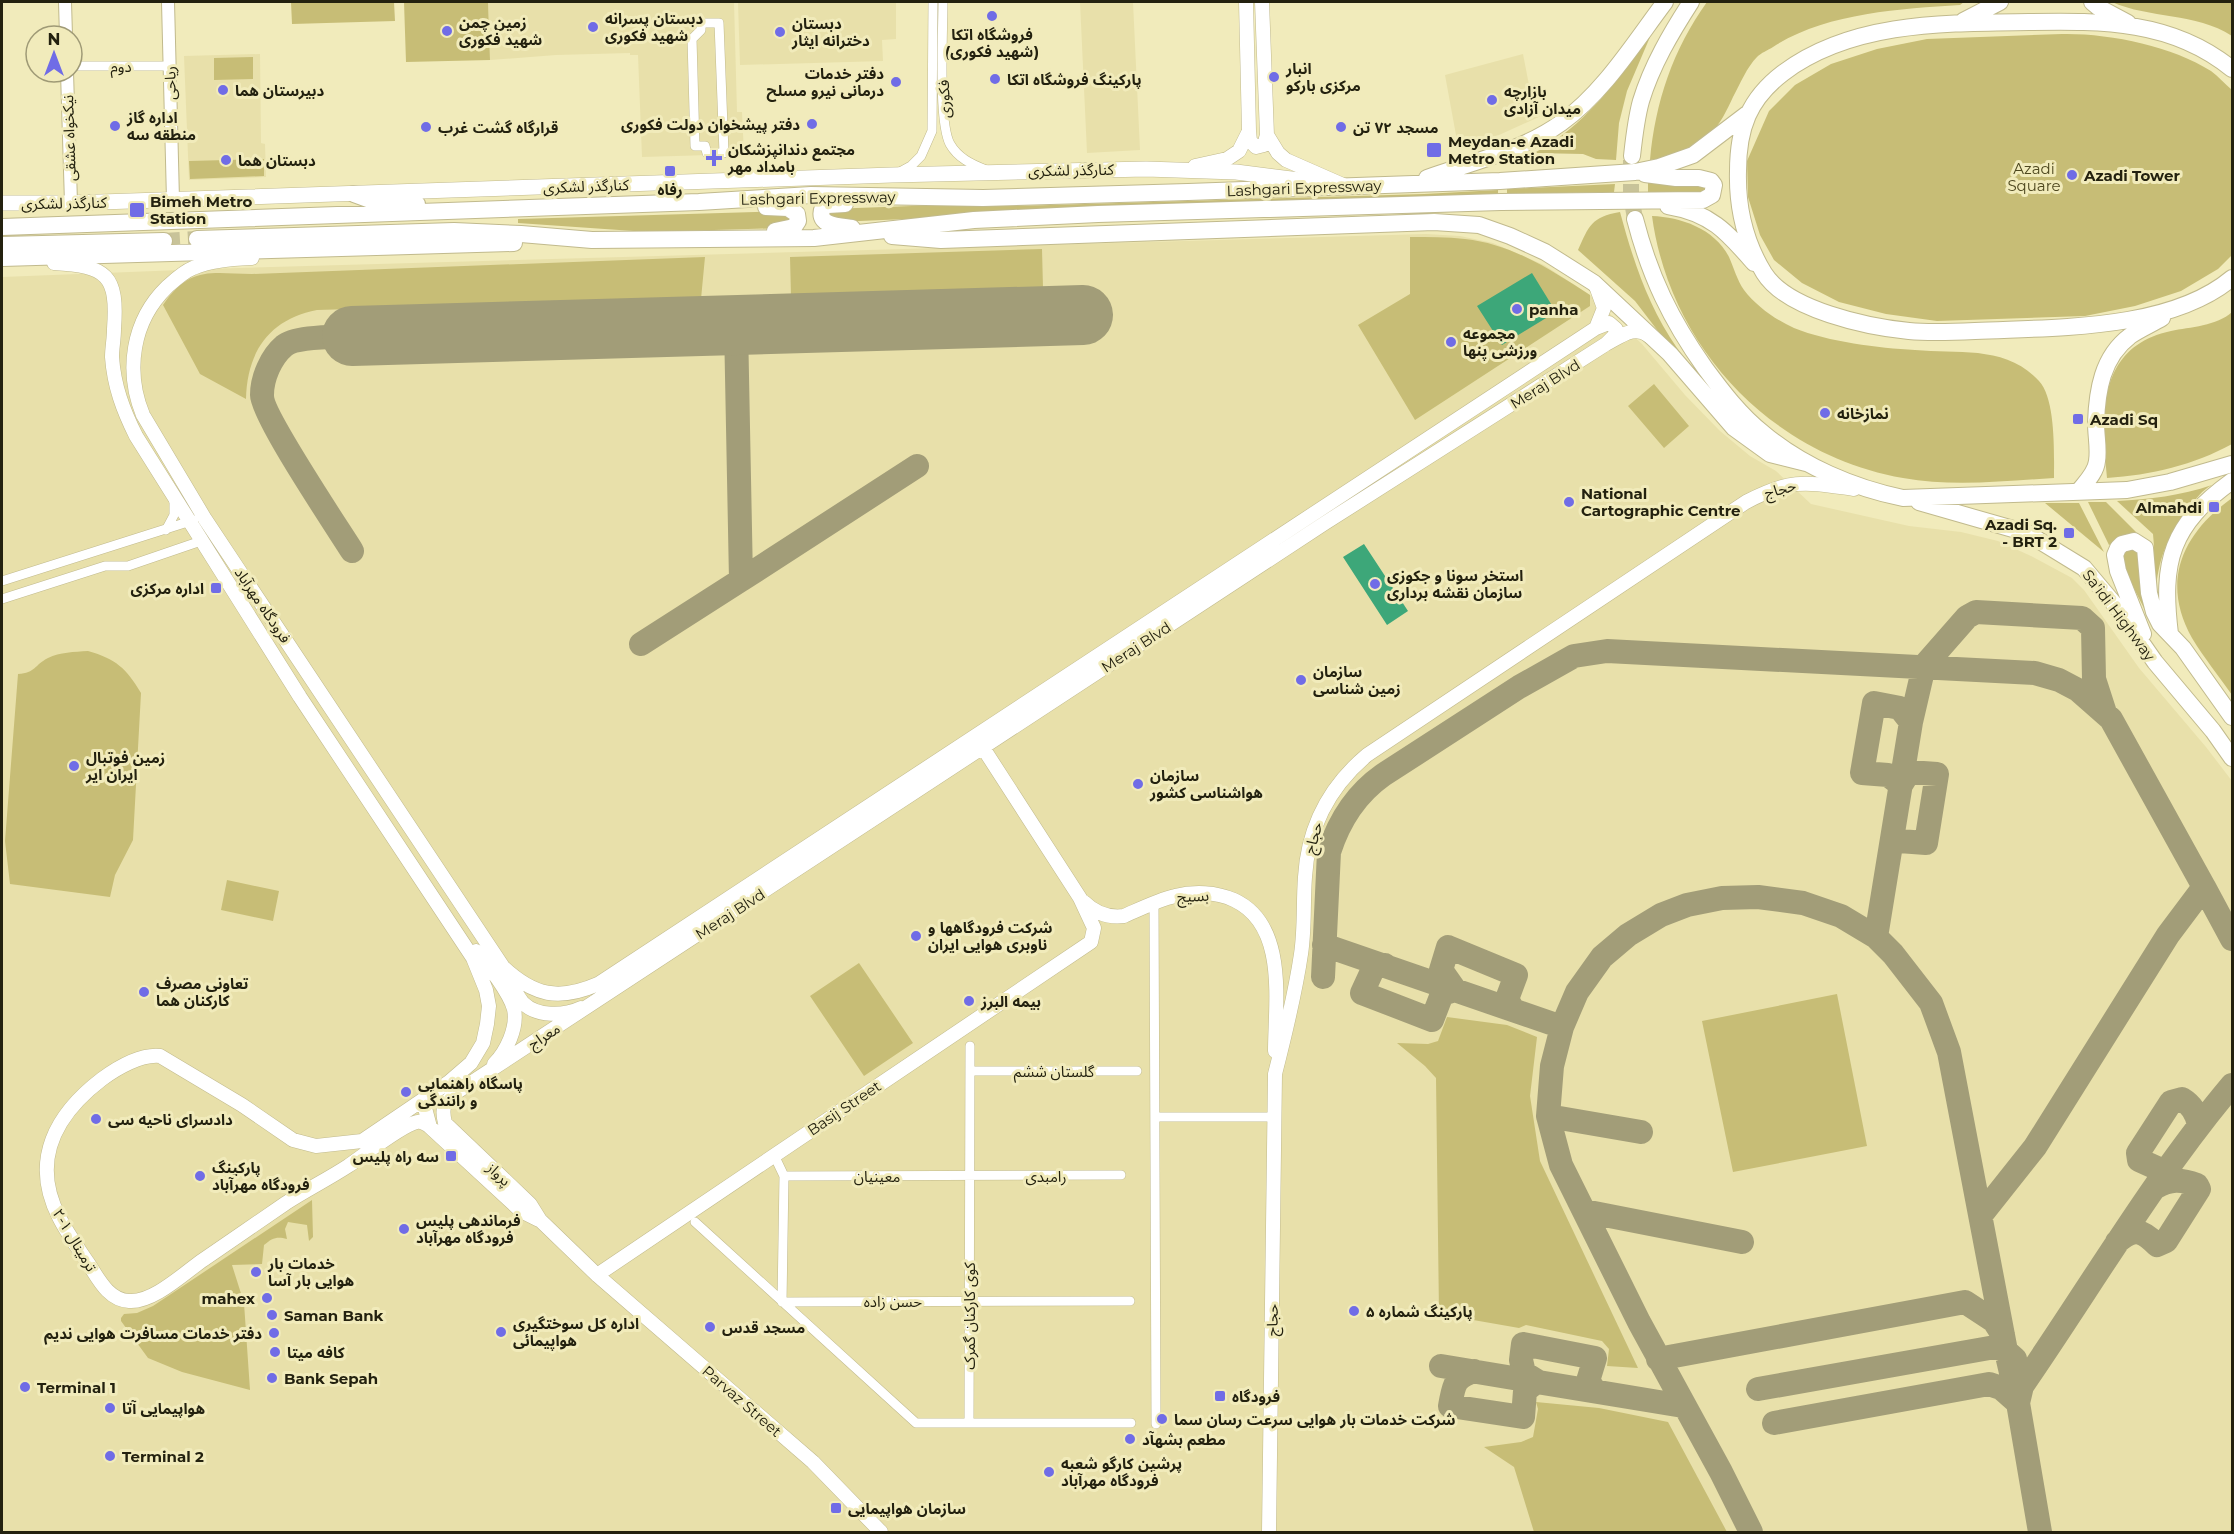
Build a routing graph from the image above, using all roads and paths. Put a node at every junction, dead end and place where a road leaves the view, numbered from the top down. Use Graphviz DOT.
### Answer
graph roads {
  1 [pos="65,2"];
  2 [pos="168,2"];
  3 [pos="933,2"];
  4 [pos="943,2"];
  5 [pos="1246,2"];
  6 [pos="1263,2"];
  7 [pos="1665,2"];
  8 [pos="1691,2"];
  9 [pos="2000,2"];
  10 [pos="2092,2"];
  11 [pos="1960,22"];
  12 [pos="66,24"];
  13 [pos="2131,25"];
  14 [pos="84,66"];
  15 [pos="170,66"];
  16 [pos="2232,69"];
  17 [pos="67,84"];
  18 [pos="1747,114"];
  19 [pos="1249,131"];
  20 [pos="1267,135"];
  21 [pos="695,146"];
  22 [pos="1633,164"];
  23 [pos="1170,169"];
  24 [pos="991,172"];
  25 [pos="892,175"];
  26 [pos="1409,184"];
  27 [pos="1345,186"];
  28 [pos="354,195"];
  29 [pos="983,198"];
  30 [pos="173,200"];
  31 [pos="1641,201"];
  32 [pos="699,202"];
  33 [pos="2,203"];
  34 [pos="71,203"];
  35 [pos="489,210"];
  36 [pos="1635,219"];
  37 [pos="2,227"];
  38 [pos="876,231"];
  39 [pos="197,239"];
  40 [pos="708,239"];
  41 [pos="592,240"];
  42 [pos="164,241"];
  43 [pos="335,249"];
  44 [pos="3,254"];
  45 [pos="1764,273"];
  46 [pos="2232,278"];
  47 [pos="1594,283"];
  48 [pos="2188,304"];
  49 [pos="1596,328"];
  50 [pos="1606,344"];
  51 [pos="1670,354"];
  52 [pos="1806,463"];
  53 [pos="2232,464"];
  54 [pos="2232,481"];
  55 [pos="2078,492"];
  56 [pos="1883,494"];
  57 [pos="174,498"];
  58 [pos="1903,498"];
  59 [pos="205,519"];
  60 [pos="189,521"];
  61 [pos="166,530"];
  62 [pos="201,541"];
  63 [pos="2,581"];
  64 [pos="2,598"];
  65 [pos="2170,634"];
  66 [pos="1114,653"];
  67 [pos="2155,662"];
  68 [pos="2232,717"];
  69 [pos="975,736"];
  70 [pos="983,748"];
  71 [pos="2232,758"];
  72 [pos="379,778"];
  73 [pos="361,790"];
  74 [pos="1080,898"];
  75 [pos="1154,904"];
  76 [pos="439,905"];
  77 [pos="503,967"];
  78 [pos="602,990"];
  79 [pos="970,1046"];
  80 [pos="970,1071"];
  81 [pos="1137,1071"];
  82 [pos="1275,1074"];
  83 [pos="482,1077"];
  84 [pos="430,1095"];
  85 [pos="407,1111"];
  86 [pos="1155,1117"];
  87 [pos="1274,1117"];
  88 [pos="416,1122"];
  89 [pos="430,1126"];
  90 [pos="366,1146"];
  91 [pos="774,1155"];
  92 [pos="1121,1175"];
  93 [pos="784,1176"];
  94 [pos="970,1176"];
  95 [pos="540,1220"];
  96 [pos="695,1222"];
  97 [pos="597,1275"];
  98 [pos="969,1301"];
  99 [pos="1130,1301"];
  100 [pos="782,1302"];
  101 [pos="969,1423"];
  102 [pos="1131,1423"];
  103 [pos="1156,1424"];
  104 [pos="881,1533"];
  105 [pos="1269,1533"];
  1 -- 12 [label="street"];
  2 -- 15 [label="street, ریاحی"];
  3 -- 25 [label="street, فکوری"];
  4 -- 24 [label="street, فکوری"];
  5 -- 19 [label="main road"];
  6 -- 20 [label="main road"];
  7 -- 26 [label="highway"];
  8 -- 22 [label="highway"];
  9 -- 11 [label="highway"];
  10 -- 13 [label="highway"];
  11 -- 13 [label="highway"];
  11 -- 18 [label="highway"];
  13 -- 16 [label="highway"];
  14 -- 15 [label="street, دوم"];
  15 -- 30 [label="street, ریاحی"];
  17 -- 34 [label="street, نیکخواه عشقی"];
  18 -- 22 [label="highway"];
  18 -- 45 [label="highway"];
  19 -- 20 [label="main road"];
  19 -- 23 [label="main road"];
  20 -- 27 [label="main road"];
  21 -- 21 [label="street"];
  22 -- 26 [label="highway, Lashgari Expressway"];
  22 -- 31 [label="highway"];
  23 -- 24 [label="main road, کنارگذر لشکری"];
  23 -- 27 [label="main road, کنارگذر لشکری"];
  24 -- 25 [label="main road, کنارگذر لشکری"];
  25 -- 28 [label="main road, کنارگذر لشکری"];
  26 -- 27 [label="highway, Lashgari Expressway"];
  27 -- 29 [label="highway, Lashgari Expressway"];
  28 -- 30 [label="main road, کنارگذر لشکری"];
  28 -- 35 [label="highway"];
  29 -- 32 [label="highway, Lashgari Expressway"];
  29 -- 38 [label="highway"];
  30 -- 34 [label="main road, کنارگذر لشکری"];
  31 -- 38 [label="highway, Lashgari Expressway"];
  31 -- 45 [label="highway"];
  32 -- 35 [label="highway, Lashgari Expressway"];
  32 -- 40 [label="highway"];
  33 -- 34 [label="main road, کنارگذر لشکری"];
  35 -- 37 [label="highway, Lashgari Expressway"];
  36 -- 52 [label="highway"];
  38 -- 40 [label="highway, Lashgari Expressway"];
  38 -- 47 [label="highway"];
  39 -- 41 [label="highway, Lashgari Expressway"];
  40 -- 41 [label="highway, Lashgari Expressway"];
  41 -- 43 [label="highway"];
  42 -- 44 [label="highway"];
  43 -- 44 [label="highway"];
  43 -- 59 [label="main road, فرودگاه مهرآباد"];
  44 -- 57 [label="main road, فرودگاه مهرآباد"];
  45 -- 48 [label="highway"];
  46 -- 48 [label="highway"];
  47 -- 49 [label="main road"];
  47 -- 51 [label="highway"];
  48 -- 55 [label="highway"];
  49 -- 50 [label="main road"];
  49 -- 66 [label="main road, Meraj Blvd"];
  50 -- 51 [label="main road, Meraj Blvd"];
  50 -- 66 [label="main road, Meraj Blvd"];
  51 -- 52 [label="highway"];
  52 -- 56 [label="highway"];
  53 -- 55 [label="highway"];
  54 -- 65 [label="highway, Sa'idi Highway"];
  55 -- 58 [label="highway"];
  56 -- 58 [label="highway"];
  56 -- 82 [label="main road, حجاج"];
  57 -- 60 [label="main road, فرودگاه مهرآباد"];
  57 -- 61 [label="street"];
  58 -- 67 [label="highway, Sa'idi Highway"];
  59 -- 60 [label="street"];
  59 -- 62 [label="street"];
  59 -- 72 [label="main road, فرودگاه مهرآباد"];
  60 -- 61 [label="street"];
  60 -- 62 [label="main road, فرودگاه مهرآباد"];
  61 -- 63 [label="street"];
  62 -- 64 [label="street"];
  62 -- 73 [label="main road, فرودگاه مهرآباد"];
  65 -- 67 [label="highway"];
  65 -- 68 [label="highway, Sa'idi Highway"];
  66 -- 69 [label="main road, Meraj Blvd"];
  66 -- 70 [label="main road, Meraj Blvd"];
  67 -- 71 [label="highway, Sa'idi Highway"];
  69 -- 70 [label="main road"];
  69 -- 78 [label="main road, Meraj Blvd"];
  70 -- 74 [label="main road"];
  70 -- 78 [label="main road, Meraj Blvd"];
  72 -- 73 [label="main road"];
  72 -- 77 [label="main road, فرودگاه مهرآباد"];
  73 -- 76 [label="main road, فرودگاه مهرآباد"];
  74 -- 75 [label="main road, بسیج"];
  74 -- 91 [label="main road, Basij Street"];
  75 -- 82 [label="main road, بسیج"];
  75 -- 86 [label="street"];
  76 -- 83 [label="main road"];
  76 -- 84 [label="main road, فرودگاه مهرآباد"];
  77 -- 78 [label="main road, فرودگاه مهرآباد"];
  77 -- 78 [label="main road"];
  78 -- 83 [label="main road, معراج"];
  79 -- 80 [label="street, کوی کارکنان گمرک"];
  80 -- 81 [label="street, گلستان ششم"];
  80 -- 94 [label="street, کوی کارکنان گمرک"];
  82 -- 87 [label="main road, حجاج"];
  83 -- 95 [label="main road, پرواز"];
  84 -- 85 [label="main road"];
  84 -- 89 [label="main road"];
  85 -- 88 [label="main road"];
  85 -- 90 [label="main road"];
  86 -- 87 [label="street"];
  86 -- 103 [label="street"];
  87 -- 105 [label="main road, حجاج"];
  88 -- 89 [label="main road"];
  88 -- 90 [label="main road"];
  89 -- 95 [label="main road"];
  90 -- 90 [label="main road, ترمینال ۱-۲"];
  91 -- 93 [label="street"];
  91 -- 97 [label="main road, Basij Street"];
  92 -- 94 [label="street, رامبدی"];
  93 -- 94 [label="street, معینیان"];
  93 -- 100 [label="street"];
  94 -- 98 [label="street, کوی کارکنان گمرک"];
  95 -- 97 [label="main road, پرواز"];
  96 -- 100 [label="street"];
  97 -- 104 [label="main road, Parvaz Street"];
  98 -- 99 [label="street, حسن زاده"];
  98 -- 100 [label="street, حسن زاده"];
  98 -- 101 [label="street, کوی کارکنان گمرک"];
  100 -- 101 [label="street"];
  101 -- 102 [label="street"];
}
